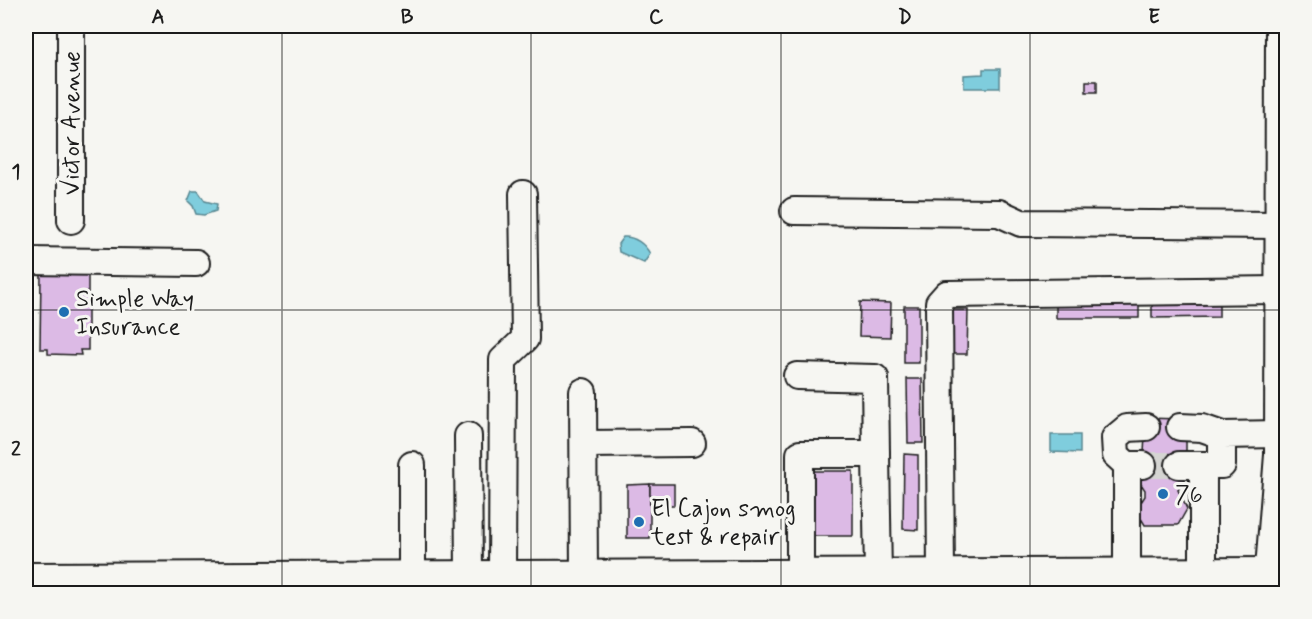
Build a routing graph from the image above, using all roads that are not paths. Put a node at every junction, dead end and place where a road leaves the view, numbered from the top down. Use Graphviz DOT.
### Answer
graph roads {
  1 [pos="70,26"];
  2 [pos="1282,26"];
  3 [pos="1284,115"];
  4 [pos="1284,159"];
  5 [pos="524,194"];
  6 [pos="794,212"];
  7 [pos="71,219"];
  8 [pos="1282,225"];
  9 [pos="26,261"];
  10 [pos="196,263"];
  11 [pos="1282,290"];
  12 [pos="1284,337"];
  13 [pos="797,376"];
  14 [pos="583,392"];
  15 [pos="1146,427"];
  16 [pos="1180,427"];
  17 [pos="1222,435"];
  18 [pos="468,436"];
  19 [pos="692,443"];
  20 [pos="584,444"];
  21 [pos="1283,448"];
  22 [pos="876,454"];
  23 [pos="412,465"];
  24 [pos="1203,574"];
  25 [pos="1127,575"];
  26 [pos="800,576"];
  27 [pos="878,576"];
  28 [pos="941,576"];
  29 [pos="584,577"];
  30 [pos="412,578"];
  31 [pos="26,579"];
  32 [pos="1276,580"];
  33 [pos="492,582"];
  1 -- 7 [label="street, Victor Avenue"];
  2 -- 3 [label="main road"];
  3 -- 4 [label="main road"];
  4 -- 8 [label="main road"];
  5 -- 33 [label="street"];
  6 -- 8 [label="street"];
  8 -- 11 [label="main road"];
  9 -- 10 [label="street"];
  11 -- 12 [label="main road"];
  11 -- 28 [label="street"];
  12 -- 21 [label="main road"];
  13 -- 22 [label="street"];
  14 -- 20 [label="street"];
  15 -- 25 [label="street"];
  16 -- 17 [label="street"];
  17 -- 21 [label="street"];
  17 -- 24 [label="street"];
  18 -- 33 [label="street"];
  19 -- 20 [label="street"];
  20 -- 29 [label="street"];
  21 -- 32 [label="main road"];
  22 -- 26 [label="street"];
  22 -- 27 [label="street"];
  23 -- 30 [label="street"];
  24 -- 25 [label="main road"];
  24 -- 32 [label="main road"];
  25 -- 28 [label="main road"];
  26 -- 27 [label="main road"];
  26 -- 29 [label="main road"];
  27 -- 28 [label="main road"];
  29 -- 33 [label="main road"];
  30 -- 31 [label="main road"];
  30 -- 33 [label="main road"];
}
